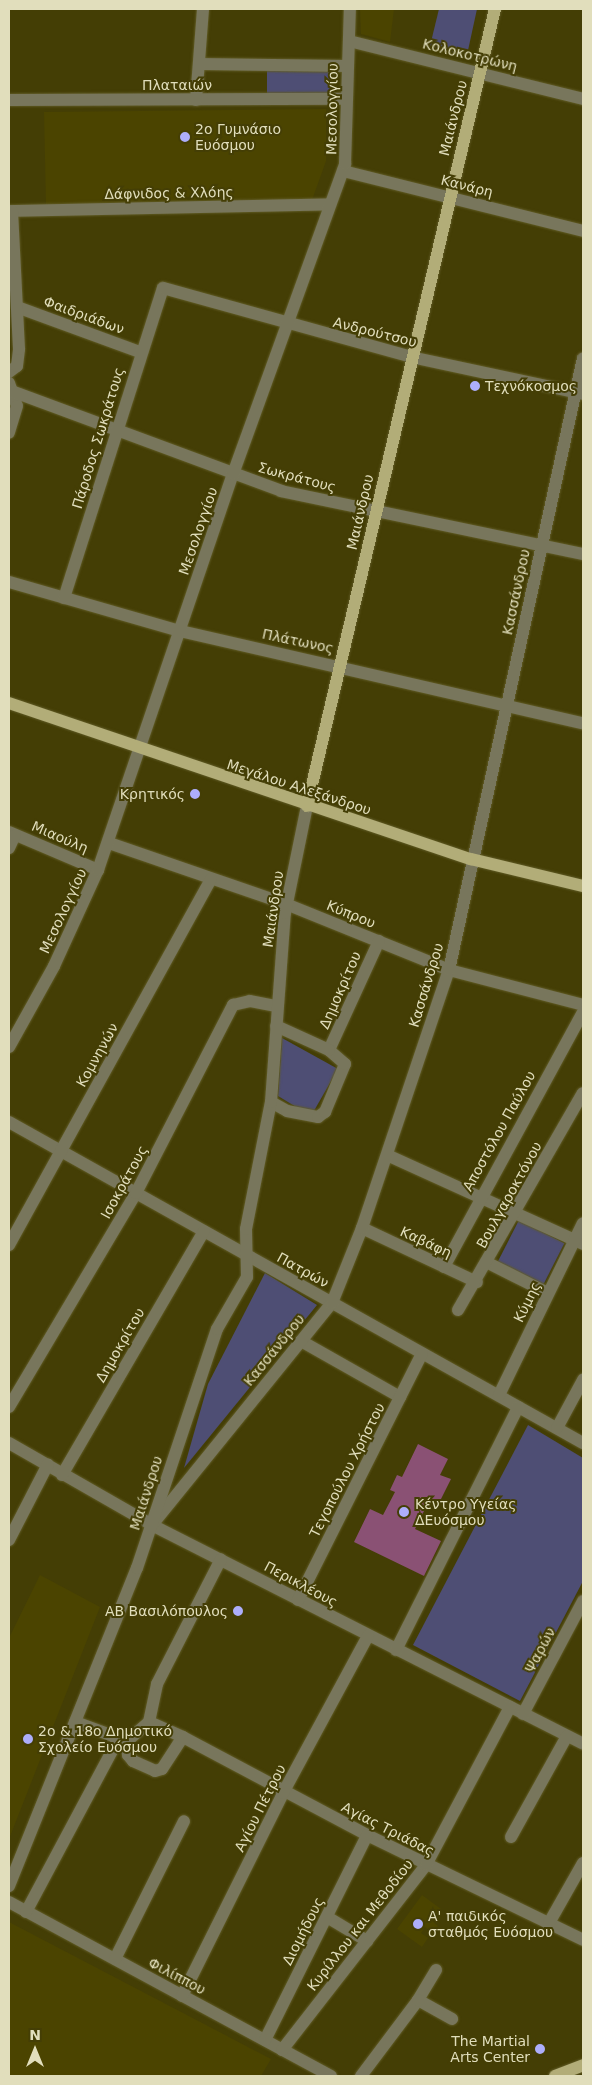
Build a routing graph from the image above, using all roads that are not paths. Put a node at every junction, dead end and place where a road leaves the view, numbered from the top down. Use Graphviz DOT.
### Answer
graph roads {
  1 [pos="204,9"];
  2 [pos="350,9"];
  3 [pos="495,9"];
  4 [pos="349,41"];
  5 [pos="199,64"];
  6 [pos="347,66"];
  7 [pos="480,73"];
  8 [pos="346,99"];
  9 [pos="583,99"];
  10 [pos="9,100"];
  11 [pos="196,100"];
  12 [pos="343,171"];
  13 [pos="449,197"];
  14 [pos="330,204"];
  15 [pos="10,211"];
  16 [pos="583,231"];
  17 [pos="163,288"];
  18 [pos="17,307"];
  19 [pos="286,324"];
  20 [pos="140,352"];
  21 [pos="411,357"];
  22 [pos="583,358"];
  23 [pos="9,372"];
  24 [pos="12,387"];
  25 [pos="580,394"];
  26 [pos="116,430"];
  27 [pos="9,432"];
  28 [pos="233,474"];
  29 [pos="376,511"];
  30 [pos="541,544"];
  31 [pos="583,554"];
  32 [pos="9,582"];
  33 [pos="64,598"];
  34 [pos="180,631"];
  35 [pos="341,665"];
  36 [pos="9,703"];
  37 [pos="506,706"];
  38 [pos="583,722"];
  39 [pos="139,750"];
  40 [pos="307,806"];
  41 [pos="12,833"];
  42 [pos="109,843"];
  43 [pos="9,848"];
  44 [pos="471,859"];
  45 [pos="98,870"];
  46 [pos="210,879"];
  47 [pos="583,886"];
  48 [pos="286,904"];
  49 [pos="379,941"];
  50 [pos="448,970"];
  51 [pos="583,1005"];
  52 [pos="276,1006"];
  53 [pos="583,1012"];
  54 [pos="276,1026"];
  55 [pos="9,1047"];
  56 [pos="329,1050"];
  57 [pos="583,1093"];
  58 [pos="271,1102"];
  59 [pos="9,1122"];
  60 [pos="61,1152"];
  61 [pos="387,1154"];
  62 [pos="136,1194"];
  63 [pos="479,1197"];
  64 [pos="516,1213"];
  65 [pos="583,1223"];
  66 [pos="362,1228"];
  67 [pos="204,1231"];
  68 [pos="579,1242"];
  69 [pos="9,1245"];
  70 [pos="249,1255"];
  71 [pos="488,1263"];
  72 [pos="444,1266"];
  73 [pos="477,1282"];
  74 [pos="548,1293"];
  75 [pos="332,1303"];
  76 [pos="458,1310"];
  77 [pos="300,1341"];
  78 [pos="422,1353"];
  79 [pos="583,1380"];
  80 [pos="498,1396"];
  81 [pos="400,1397"];
  82 [pos="9,1407"];
  83 [pos="518,1407"];
  84 [pos="557,1428"];
  85 [pos="9,1443"];
  86 [pos="583,1443"];
  87 [pos="48,1464"];
  88 [pos="62,1474"];
  89 [pos="152,1525"];
  90 [pos="9,1540"];
  91 [pos="221,1559"];
  92 [pos="298,1600"];
  93 [pos="583,1600"];
  94 [pos="368,1636"];
  95 [pos="396,1650"];
  96 [pos="510,1707"];
  97 [pos="523,1714"];
  98 [pos="75,1722"];
  99 [pos="149,1722"];
  100 [pos="567,1736"];
  101 [pos="183,1737"];
  102 [pos="123,1740"];
  103 [pos="583,1744"];
  104 [pos="283,1793"];
  105 [pos="184,1821"];
  106 [pos="367,1835"];
  107 [pos="511,1837"];
  108 [pos="583,1863"];
  109 [pos="426,1865"];
  110 [pos="9,1886"];
  111 [pos="9,1902"];
  112 [pos="26,1912"];
  113 [pos="327,1917"];
  114 [pos="550,1923"];
  115 [pos="583,1940"];
  116 [pos="367,1941"];
  117 [pos="115,1959"];
  118 [pos="436,1970"];
  119 [pos="182,1996"];
  120 [pos="418,2000"];
  121 [pos="452,2019"];
  122 [pos="265,2040"];
  123 [pos="282,2050"];
  124 [pos="583,2065"];
  125 [pos="331,2076"];
  126 [pos="361,2076"];
  127 [pos="555,2076"];
  1 -- 5 [label="street"];
  2 -- 4 [label="street, Μεσολογγίου"];
  3 -- 7 [label="main road, Μαιάνδρου"];
  4 -- 6 [label="street, Μεσολογγίου"];
  4 -- 7 [label="street, Κολοκοτρώνη"];
  5 -- 6 [label="street"];
  5 -- 11 [label="street"];
  6 -- 8 [label="street, Μεσολογγίου"];
  7 -- 9 [label="street, Κολοκοτρώνη"];
  7 -- 13 [label="main road, Μαιάνδρου"];
  8 -- 11 [label="street, Πλαταιών"];
  8 -- 12 [label="street, Μεσολογγίου"];
  10 -- 11 [label="street, Πλαταιών"];
  12 -- 13 [label="street, Κανάρη"];
  12 -- 14 [label="street, Μεσολογγίου"];
  13 -- 16 [label="street, Κανάρη"];
  13 -- 21 [label="main road, Μαιάνδρου"];
  14 -- 15 [label="street, Δάφνιδος & Χλόης"];
  14 -- 19 [label="street, Μεσολογγίου"];
  15 -- 18 [label="street"];
  17 -- 19 [label="street, Ανδρούτσου"];
  17 -- 20 [label="street, Πάροδος Σωκράτους"];
  18 -- 20 [label="street, Φαιδριάδων"];
  18 -- 23 [label="street"];
  19 -- 21 [label="street, Ανδρούτσου"];
  19 -- 28 [label="street, Μεσολογγίου"];
  20 -- 26 [label="street, Πάροδος Σωκράτους"];
  21 -- 25 [label="street, Ανδρούτσου"];
  21 -- 29 [label="main road, Μαιάνδρου"];
  22 -- 25 [label="street, Κασσάνδρου"];
  24 -- 26 [label="street, Σωκράτους"];
  24 -- 27 [label="street"];
  25 -- 30 [label="street, Κασσάνδρου"];
  26 -- 28 [label="street, Σωκράτους"];
  26 -- 33 [label="street, Πάροδος Σωκράτους"];
  28 -- 29 [label="street, Σωκράτους"];
  28 -- 34 [label="street, Μεσολογγίου"];
  29 -- 30 [label="street, Σωκράτους"];
  29 -- 35 [label="main road, Μαιάνδρου"];
  30 -- 31 [label="street, Σωκράτους"];
  30 -- 37 [label="street, Κασσάνδρου"];
  32 -- 33 [label="street, Πλάτωνος"];
  33 -- 34 [label="street, Πλάτωνος"];
  34 -- 35 [label="street, Πλάτωνος"];
  34 -- 39 [label="street, Μεσολογγίου"];
  35 -- 37 [label="street, Πλάτωνος"];
  35 -- 40 [label="main road, Μαιάνδρου"];
  36 -- 39 [label="main road, Μεγάλου Αλεξάνδρου"];
  37 -- 38 [label="street, Πλάτωνος"];
  37 -- 44 [label="street, Κασσάνδρου"];
  39 -- 40 [label="main road, Μεγάλου Αλεξάνδρου"];
  39 -- 42 [label="street, Μεσολογγίου"];
  40 -- 44 [label="main road, Μεγάλου Αλεξάνδρου"];
  40 -- 48 [label="street, Μαιάνδρου"];
  41 -- 43 [label="street"];
  41 -- 45 [label="street, Μιαούλη"];
  42 -- 45 [label="street, Μεσολογγίου"];
  42 -- 46 [label="street, Κύπρου"];
  44 -- 47 [label="main road, Μεγάλου Αλεξάνδρου"];
  44 -- 50 [label="street, Κασσάνδρου"];
  45 -- 55 [label="street, Μεσολογγίου"];
  46 -- 48 [label="street, Κύπρου"];
  46 -- 60 [label="street, Κομνηνών"];
  48 -- 49 [label="street, Κύπρου"];
  48 -- 52 [label="street, Μαιάνδρου"];
  49 -- 50 [label="street, Κύπρου"];
  49 -- 56 [label="street, Δημοκρίτου"];
  50 -- 51 [label="street, Κύπρου"];
  50 -- 61 [label="street, Κασσάνδρου"];
  52 -- 54 [label="street, Μαιάνδρου"];
  52 -- 62 [label="street, Ισοκράτους"];
  53 -- 63 [label="street, Αποστόλου Παύλου"];
  54 -- 56 [label="street"];
  54 -- 58 [label="street, Μαιάνδρου"];
  56 -- 58 [label="street"];
  57 -- 64 [label="street, Βουλγαροκτόνου"];
  58 -- 70 [label="street, Μαιάνδρου"];
  59 -- 60 [label="street, Πατρών"];
  60 -- 62 [label="street, Πατρών"];
  60 -- 69 [label="street, Κομνηνών"];
  61 -- 63 [label="street"];
  61 -- 66 [label="street, Κασσάνδρου"];
  62 -- 67 [label="street, Πατρών"];
  62 -- 82 [label="street, Ισοκράτους"];
  63 -- 64 [label="street"];
  63 -- 72 [label="street, Αποστόλου Παύλου"];
  64 -- 68 [label="street"];
  64 -- 71 [label="street, Βουλγαροκτόνου"];
  65 -- 68 [label="street, Κύμης"];
  66 -- 72 [label="street, Καβάφη"];
  66 -- 75 [label="street, Κασσάνδρου"];
  67 -- 70 [label="street, Πατρών"];
  67 -- 88 [label="street, Δημοκρίτου"];
  68 -- 74 [label="street, Κύμης"];
  70 -- 75 [label="street, Πατρών"];
  70 -- 89 [label="street, Μαιάνδρου"];
  71 -- 73 [label="street, Βουλγαροκτόνου"];
  71 -- 74 [label="street"];
  72 -- 73 [label="street, Καβάφη"];
  73 -- 76 [label="street, Βουλγαροκτόνου"];
  74 -- 80 [label="street, Κύμης"];
  75 -- 77 [label="street, Κασσάνδρου"];
  75 -- 78 [label="street, Πατρών"];
  77 -- 81 [label="street"];
  77 -- 89 [label="street, Κασσάνδρου"];
  78 -- 80 [label="street, Πατρών"];
  78 -- 81 [label="street, Τεγοπούλου Χρήστου"];
  79 -- 84 [label="street"];
  80 -- 83 [label="street, Πατρών"];
  81 -- 92 [label="street, Τεγοπούλου Χρήστου"];
  83 -- 84 [label="street, Πατρών"];
  83 -- 95 [label="street"];
  84 -- 86 [label="street, Πατρών"];
  85 -- 87 [label="street, Περικλέους"];
  87 -- 88 [label="street, Περικλέους"];
  87 -- 90 [label="street"];
  88 -- 89 [label="street, Περικλέους"];
  89 -- 91 [label="street, Περικλέους"];
  89 -- 98 [label="street, Μαιάνδρου"];
  91 -- 92 [label="street, Περικλέους"];
  91 -- 99 [label="street"];
  92 -- 94 [label="street, Περικλέους"];
  93 -- 97 [label="street, Ψαρών"];
  94 -- 95 [label="street, Περικλέους"];
  94 -- 104 [label="street, Αγίου Πέτρου"];
  95 -- 96 [label="street, Περικλέους"];
  96 -- 97 [label="street, Περικλέους"];
  96 -- 109 [label="street, Κυρίλλου και Μεθοδίου"];
  97 -- 100 [label="street, Περικλέους"];
  98 -- 102 [label="street"];
  98 -- 110 [label="street, Μαιάνδρου"];
  99 -- 101 [label="street, Αγίας Τριάδας"];
  99 -- 102 [label="street"];
  100 -- 103 [label="street, Περικλέους"];
  100 -- 107 [label="street"];
  101 -- 102 [label="street"];
  101 -- 104 [label="street, Αγίας Τριάδας"];
  102 -- 112 [label="street"];
  104 -- 106 [label="street, Αγίας Τριάδας"];
  104 -- 119 [label="street, Αγίου Πέτρου"];
  105 -- 117 [label="street"];
  106 -- 109 [label="street, Αγίας Τριάδας"];
  106 -- 113 [label="street, Διομήδους"];
  108 -- 114 [label="street"];
  109 -- 114 [label="street, Αγίας Τριάδας"];
  109 -- 116 [label="street, Κυρίλλου και Μεθοδίου"];
  111 -- 112 [label="street, Φιλίππου"];
  112 -- 117 [label="street, Φιλίππου"];
  113 -- 116 [label="street"];
  113 -- 122 [label="street, Διομήδους"];
  114 -- 115 [label="street, Αγίας Τριάδας"];
  116 -- 123 [label="street, Κυρίλλου και Μεθοδίου"];
  117 -- 119 [label="street, Φιλίππου"];
  118 -- 120 [label="street"];
  119 -- 122 [label="street, Φιλίππου"];
  120 -- 121 [label="street"];
  120 -- 126 [label="street"];
  122 -- 123 [label="street, Φιλίππου"];
  123 -- 125 [label="street, Φιλίππου"];
  124 -- 127 [label="main road"];
}
